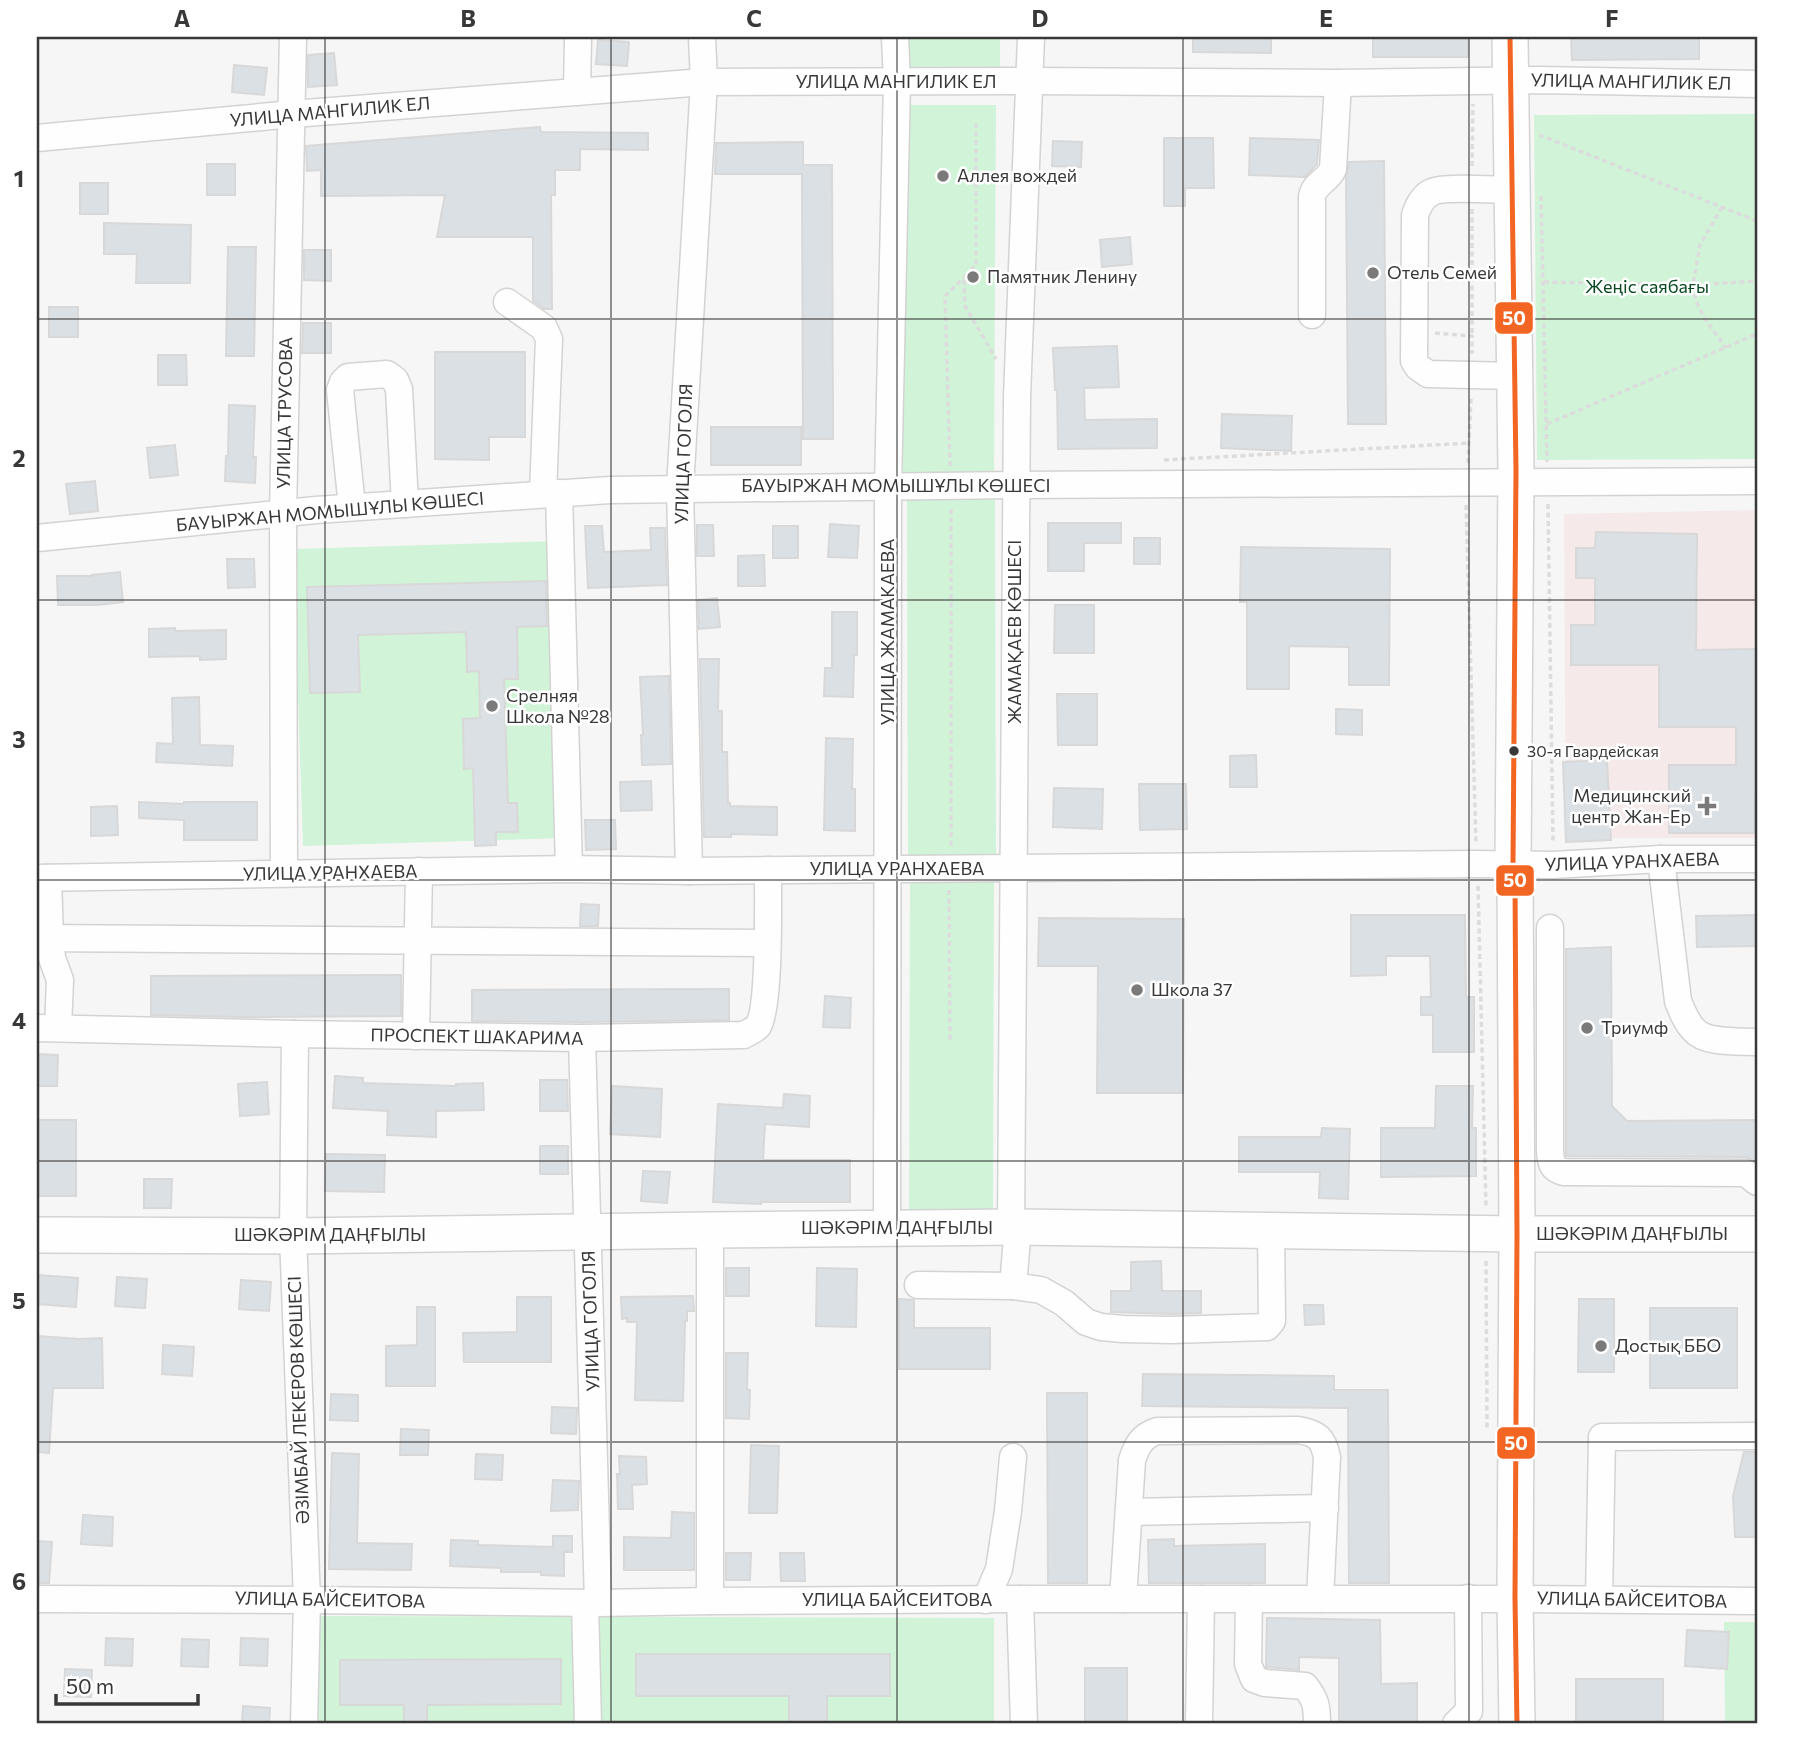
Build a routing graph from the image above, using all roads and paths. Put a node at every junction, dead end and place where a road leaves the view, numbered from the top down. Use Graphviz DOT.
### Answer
graph roads {
  1 [pos="293,37"];
  2 [pos="578,37"];
  3 [pos="702,37"];
  4 [pos="895,37"];
  5 [pos="1031,37"];
  6 [pos="1510,37"];
  7 [pos="1510,80"];
  8 [pos="1030,81"];
  9 [pos="704,82"];
  10 [pos="897,82"];
  11 [pos="1338,83"];
  12 [pos="1757,84"];
  13 [pos="578,92"];
  14 [pos="293,114"];
  15 [pos="976,123"];
  16 [pos="37,138"];
  17 [pos="1539,148"];
  18 [pos="1526,189"];
  19 [pos="1722,207"];
  20 [pos="1757,221"];
  21 [pos="964,277"];
  22 [pos="1757,281"];
  23 [pos="1544,282"];
  24 [pos="1693,285"];
  25 [pos="507,302"];
  26 [pos="1312,315"];
  27 [pos="1415,331"];
  28 [pos="1757,334"];
  29 [pos="1726,348"];
  30 [pos="997,360"];
  31 [pos="1472,375"];
  32 [pos="1515,376"];
  33 [pos="1546,424"];
  34 [pos="1469,443"];
  35 [pos="1165,460"];
  36 [pos="1757,481"];
  37 [pos="1532,482"];
  38 [pos="1467,483"];
  39 [pos="1016,485"];
  40 [pos="950,486"];
  41 [pos="888,487"];
  42 [pos="680,488"];
  43 [pos="551,494"];
  44 [pos="405,504"];
  45 [pos="352,507"];
  46 [pos="282,514"];
  47 [pos="37,538"];
  48 [pos="1661,859"];
  49 [pos="1757,859"];
  50 [pos="1476,864"];
  51 [pos="1513,864"];
  52 [pos="1553,865"];
  53 [pos="569,869"];
  54 [pos="887,869"];
  55 [pos="950,869"];
  56 [pos="1014,869"];
  57 [pos="768,870"];
  58 [pos="419,871"];
  59 [pos="689,871"];
  60 [pos="284,873"];
  61 [pos="43,878"];
  62 [pos="1550,929"];
  63 [pos="43,938"];
  64 [pos="418,941"];
  65 [pos="767,943"];
  66 [pos="47,1028"];
  67 [pos="295,1034"];
  68 [pos="416,1036"];
  69 [pos="582,1038"];
  70 [pos="950,1040"];
  71 [pos="1757,1042"];
  72 [pos="1757,1182"];
  73 [pos="887,1227"];
  74 [pos="1015,1227"];
  75 [pos="710,1230"];
  76 [pos="1271,1231"];
  77 [pos="588,1232"];
  78 [pos="1502,1234"];
  79 [pos="1757,1234"];
  80 [pos="37,1235"];
  81 [pos="293,1236"];
  82 [pos="919,1285"];
  83 [pos="1013,1286"];
  84 [pos="1757,1436"];
  85 [pos="1487,1438"];
  86 [pos="1013,1457"];
  87 [pos="1325,1508"];
  88 [pos="1129,1512"];
  89 [pos="1468,1598"];
  90 [pos="37,1599"];
  91 [pos="1020,1599"];
  92 [pos="1123,1599"];
  93 [pos="1201,1599"];
  94 [pos="1249,1599"];
  95 [pos="1320,1599"];
  96 [pos="1515,1599"];
  97 [pos="1599,1599"];
  98 [pos="307,1600"];
  99 [pos="986,1600"];
  100 [pos="710,1601"];
  101 [pos="1757,1601"];
  102 [pos="592,1603"];
  103 [pos="304,1724"];
  104 [pos="588,1724"];
  105 [pos="1024,1724"];
  106 [pos="1199,1724"];
  107 [pos="1317,1724"];
  108 [pos="1456,1724"];
  109 [pos="1517,1724"];
  1 -- 14 [label="street, УЛИЦА ТРУСОВА"];
  2 -- 13 [label="street"];
  3 -- 9 [label="street, УЛИЦА ГОГОЛЯ"];
  4 -- 10 [label="street, УЛИЦА ЖАМАКАЕВА"];
  5 -- 8 [label="street, ЖАМАҚАЕВ КӨШЕСІ"];
  6 -- 7 [label="main road"];
  7 -- 11 [label="street, УЛИЦА МАНГИЛИК ЕЛ"];
  7 -- 12 [label="street, УЛИЦА МАНГИЛИК ЕЛ"];
  7 -- 18 [label="main road"];
  8 -- 10 [label="street, УЛИЦА МАНГИЛИК ЕЛ"];
  8 -- 11 [label="street, УЛИЦА МАНГИЛИК ЕЛ"];
  8 -- 39 [label="street, ЖАМАҚАЕВ КӨШЕСІ"];
  9 -- 10 [label="street, УЛИЦА МАНГИЛИК ЕЛ"];
  9 -- 13 [label="street, УЛИЦА МАНГИЛИК ЕЛ"];
  9 -- 42 [label="street, УЛИЦА ГОГОЛЯ"];
  10 -- 41 [label="street, УЛИЦА ЖАМАКАЕВА"];
  11 -- 26 [label="street"];
  13 -- 14 [label="street, УЛИЦА МАНГИЛИК ЕЛ"];
  14 -- 16 [label="street, УЛИЦА МАНГИЛИК ЕЛ"];
  14 -- 46 [label="street, УЛИЦА ТРУСОВА"];
  15 -- 21 [label="path"];
  17 -- 19 [label="path"];
  18 -- 23 [label="path"];
  18 -- 27 [label="street"];
  18 -- 32 [label="main road"];
  19 -- 20 [label="path"];
  19 -- 24 [label="path"];
  21 -- 30 [label="path"];
  21 -- 40 [label="path"];
  22 -- 24 [label="path"];
  23 -- 24 [label="path"];
  23 -- 33 [label="path"];
  24 -- 29 [label="path"];
  25 -- 43 [label="street"];
  27 -- 31 [label="street"];
  27 -- 31 [label="path"];
  28 -- 29 [label="path"];
  29 -- 33 [label="path"];
  31 -- 32 [label="street"];
  31 -- 34 [label="path"];
  32 -- 37 [label="main road"];
  33 -- 37 [label="path"];
  34 -- 35 [label="path"];
  34 -- 38 [label="path"];
  36 -- 37 [label="street, БАУЫРЖАН МОМЫШҰЛЫ КӨШЕСІ"];
  37 -- 38 [label="street, БАУЫРЖАН МОМЫШҰЛЫ КӨШЕСІ"];
  37 -- 51 [label="main road"];
  37 -- 52 [label="path"];
  38 -- 39 [label="street, БАУЫРЖАН МОМЫШҰЛЫ КӨШЕСІ"];
  38 -- 50 [label="path"];
  39 -- 40 [label="street, БАУЫРЖАН МОМЫШҰЛЫ КӨШЕСІ"];
  39 -- 56 [label="street, ЖАМАҚАЕВ КӨШЕСІ"];
  40 -- 41 [label="street, БАУЫРЖАН МОМЫШҰЛЫ КӨШЕСІ"];
  40 -- 55 [label="path"];
  41 -- 42 [label="street, БАУЫРЖАН МОМЫШҰЛЫ КӨШЕСІ"];
  41 -- 54 [label="street, УЛИЦА ЖАМАКАЕВА"];
  42 -- 43 [label="street, БАУЫРЖАН МОМЫШҰЛЫ КӨШЕСІ"];
  42 -- 59 [label="street, УЛИЦА ГОГОЛЯ"];
  43 -- 44 [label="street, БАУЫРЖАН МОМЫШҰЛЫ КӨШЕСІ"];
  43 -- 53 [label="street"];
  44 -- 45 [label="street, БАУЫРЖАН МОМЫШҰЛЫ КӨШЕСІ"];
  44 -- 45 [label="street"];
  45 -- 46 [label="street, БАУЫРЖАН МОМЫШҰЛЫ КӨШЕСІ"];
  46 -- 47 [label="street, БАУЫРЖАН МОМЫШҰЛЫ КӨШЕСІ"];
  46 -- 60 [label="street, УЛИЦА ТРУСОВА"];
  48 -- 49 [label="street, УЛИЦА УРАНХАЕВА"];
  48 -- 52 [label="street, УЛИЦА УРАНХАЕВА"];
  48 -- 71 [label="street"];
  50 -- 51 [label="street, УЛИЦА УРАНХАЕВА"];
  50 -- 56 [label="street, УЛИЦА УРАНХАЕВА"];
  50 -- 78 [label="path"];
  51 -- 52 [label="street, УЛИЦА УРАНХАЕВА"];
  51 -- 78 [label="main road"];
  53 -- 58 [label="street, УЛИЦА УРАНХАЕВА"];
  53 -- 59 [label="street, УЛИЦА УРАНХАЕВА"];
  54 -- 55 [label="street, УЛИЦА УРАНХАЕВА"];
  54 -- 57 [label="street, УЛИЦА УРАНХАЕВА"];
  54 -- 73 [label="street, УЛИЦА ЖАМАКАЕВА"];
  55 -- 56 [label="street, УЛИЦА УРАНХАЕВА"];
  55 -- 70 [label="path"];
  56 -- 74 [label="street, ЖАМАҚАЕВ КӨШЕСІ"];
  57 -- 59 [label="street, УЛИЦА УРАНХАЕВА"];
  57 -- 65 [label="street, ПРОСПЕКТ ШАКАРИМА"];
  58 -- 60 [label="street, УЛИЦА УРАНХАЕВА"];
  58 -- 64 [label="street"];
  60 -- 61 [label="street, УЛИЦА УРАНХАЕВА"];
  61 -- 63 [label="street"];
  62 -- 72 [label="street"];
  63 -- 64 [label="street"];
  63 -- 66 [label="street"];
  64 -- 65 [label="street"];
  64 -- 68 [label="street"];
  65 -- 69 [label="street, ПРОСПЕКТ ШАКАРИМА"];
  66 -- 67 [label="street, ПРОСПЕКТ ШАКАРИМА"];
  67 -- 68 [label="street, ПРОСПЕКТ ШАКАРИМА"];
  67 -- 81 [label="street, ӘЗІМБАЙ ЛЕКЕРОВ КӨШЕСІ"];
  68 -- 69 [label="street, ПРОСПЕКТ ШАКАРИМА"];
  69 -- 77 [label="street, УЛИЦА ГОГОЛЯ"];
  73 -- 74 [label="main road, ШӘКӘРІМ ДАҢҒЫЛЫ"];
  73 -- 75 [label="main road, ШӘКӘРІМ ДАҢҒЫЛЫ"];
  74 -- 76 [label="main road, ШӘКӘРІМ ДАҢҒЫЛЫ"];
  74 -- 83 [label="street, ЖАМАҚАЕВ КӨШЕСІ"];
  75 -- 77 [label="main road, ШӘКӘРІМ ДАҢҒЫЛЫ"];
  75 -- 100 [label="street"];
  76 -- 78 [label="main road, ШӘКӘРІМ ДАҢҒЫЛЫ"];
  76 -- 83 [label="street"];
  77 -- 81 [label="main road, ШӘКӘРІМ ДАҢҒЫЛЫ"];
  77 -- 102 [label="street, УЛИЦА ГОГОЛЯ"];
  78 -- 79 [label="main road, ШӘКӘРІМ ДАҢҒЫЛЫ"];
  78 -- 85 [label="path"];
  78 -- 96 [label="main road"];
  80 -- 81 [label="main road, ШӘКӘРІМ ДАҢҒЫЛЫ"];
  81 -- 98 [label="street, ӘЗІМБАЙ ЛЕКЕРОВ КӨШЕСІ"];
  82 -- 83 [label="street"];
  84 -- 97 [label="street"];
  86 -- 99 [label="street"];
  87 -- 88 [label="street"];
  87 -- 88 [label="street"];
  87 -- 95 [label="street"];
  88 -- 92 [label="street"];
  89 -- 95 [label="street, УЛИЦА БАЙСЕИТОВА"];
  89 -- 96 [label="street, УЛИЦА БАЙСЕИТОВА"];
  89 -- 108 [label="street"];
  90 -- 98 [label="street, УЛИЦА БАЙСЕИТОВА"];
  91 -- 92 [label="street, УЛИЦА БАЙСЕИТОВА"];
  91 -- 99 [label="street, УЛИЦА БАЙСЕИТОВА"];
  91 -- 105 [label="street"];
  92 -- 93 [label="street, УЛИЦА БАЙСЕИТОВА"];
  93 -- 94 [label="street, УЛИЦА БАЙСЕИТОВА"];
  93 -- 106 [label="street"];
  94 -- 95 [label="street, УЛИЦА БАЙСЕИТОВА"];
  94 -- 107 [label="street"];
  96 -- 97 [label="street, УЛИЦА БАЙСЕИТОВА"];
  96 -- 109 [label="main road"];
  97 -- 101 [label="street, УЛИЦА БАЙСЕИТОВА"];
  98 -- 102 [label="street, УЛИЦА БАЙСЕИТОВА"];
  98 -- 103 [label="street, ӘЗІМБАЙ ЛЕКЕРОВ КӨШЕСІ"];
  99 -- 100 [label="street, УЛИЦА БАЙСЕИТОВА"];
  100 -- 102 [label="street, УЛИЦА БАЙСЕИТОВА"];
  102 -- 104 [label="street, УЛИЦА ГОГОЛЯ"];
}
